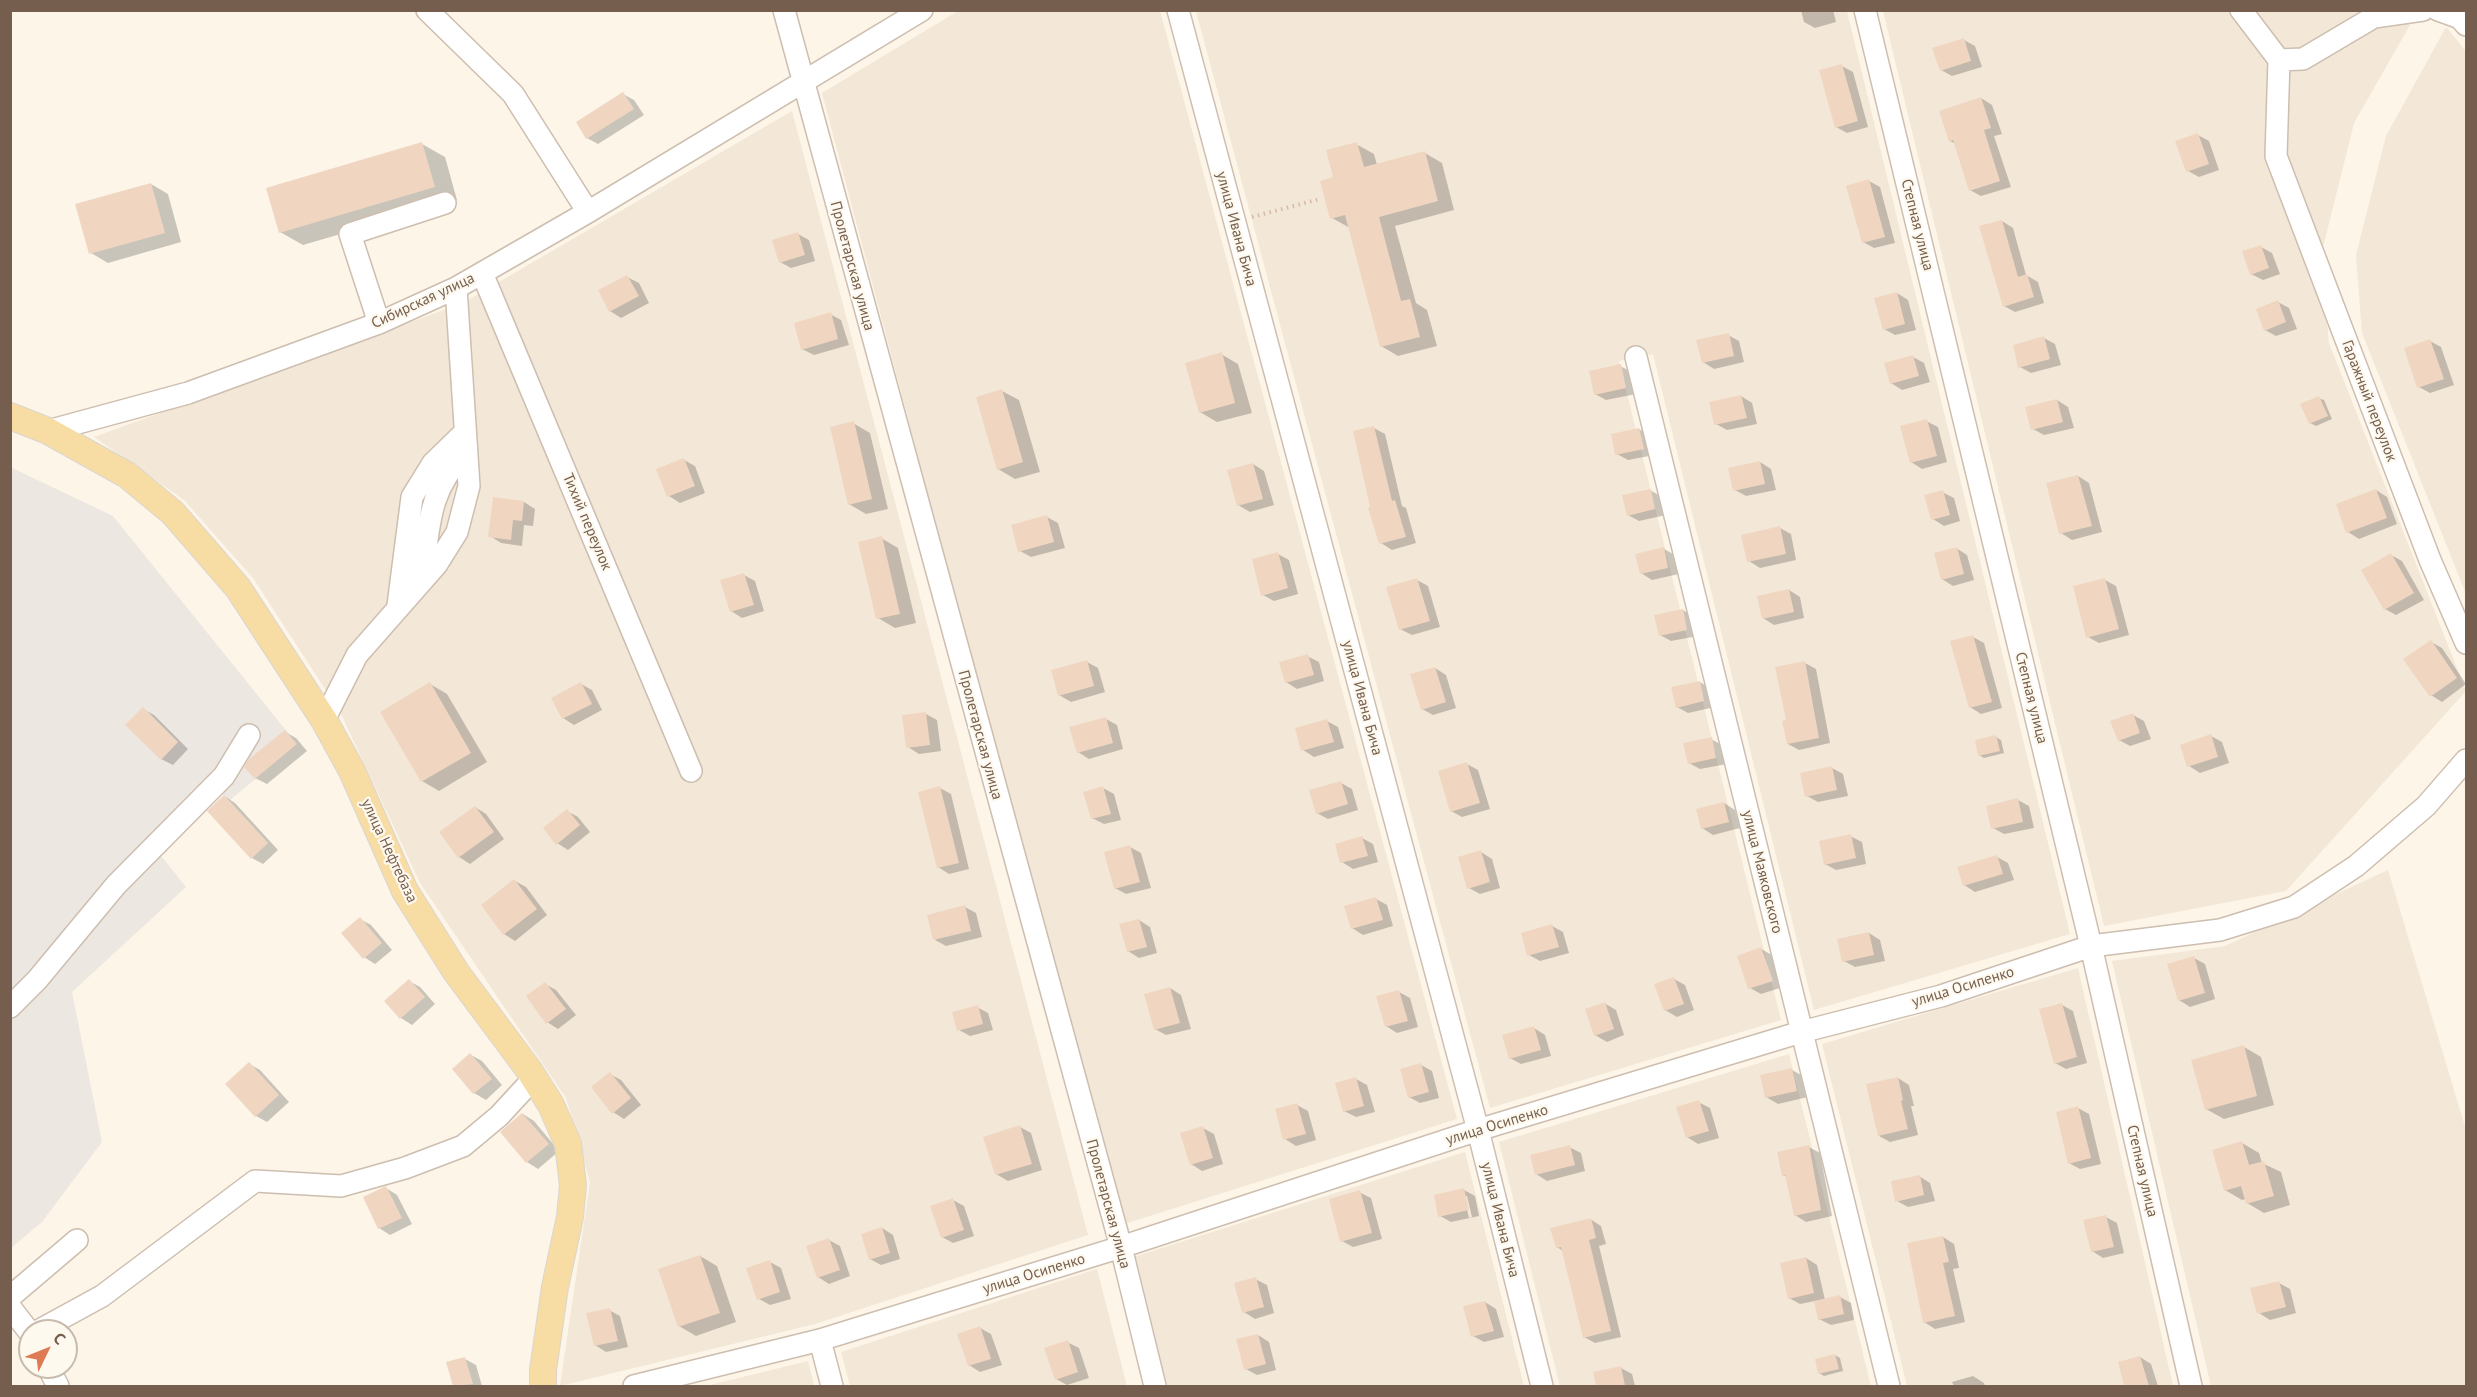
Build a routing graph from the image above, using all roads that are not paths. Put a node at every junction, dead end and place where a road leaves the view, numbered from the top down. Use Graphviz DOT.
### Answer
graph roads {
  1 [pos="427,10"];
  2 [pos="784,10"];
  3 [pos="922,10"];
  4 [pos="1178,10"];
  5 [pos="1865,10"];
  6 [pos="2241,10"];
  7 [pos="2423,10"];
  8 [pos="2438,10"];
  9 [pos="2463,21"];
  10 [pos="2279,60"];
  11 [pos="802,84"];
  12 [pos="445,204"];
  13 [pos="588,212"];
  14 [pos="482,273"];
  15 [pos="456,288"];
  16 [pos="379,323"];
  17 [pos="1636,357"];
  18 [pos="10,416"];
  19 [pos="48,431"];
  20 [pos="466,442"];
  21 [pos="422,580"];
  22 [pos="398,605"];
  23 [pos="2466,643"];
  24 [pos="324,720"];
  25 [pos="249,735"];
  26 [pos="2466,760"];
  27 [pos="691,771"];
  28 [pos="2091,946"];
  29 [pos="10,1007"];
  30 [pos="1801,1032"];
  31 [pos="534,1078"];
  32 [pos="1478,1130"];
  33 [pos="77,1240"];
  34 [pos="1120,1247"];
  35 [pos="10,1297"];
  36 [pos="10,1307"];
  37 [pos="19,1319"];
  38 [pos="60,1319"];
  39 [pos="820,1340"];
  40 [pos="543,1386"];
  41 [pos="634,1386"];
  42 [pos="832,1386"];
  43 [pos="1155,1386"];
  44 [pos="1542,1386"];
  45 [pos="1889,1386"];
  46 [pos="2191,1386"];
  1 -- 13 [label="street"];
  2 -- 11 [label="street, Пролетарская улица"];
  3 -- 11 [label="street, Сибирская улица"];
  4 -- 32 [label="street, улица Ивана Бича"];
  5 -- 28 [label="street, Степная улица"];
  6 -- 10 [label="street"];
  7 -- 10 [label="street"];
  8 -- 9 [label="street"];
  10 -- 23 [label="street, Гаражный переулок"];
  11 -- 13 [label="street, Сибирская улица"];
  11 -- 34 [label="street, Пролетарская улица"];
  12 -- 16 [label="street"];
  13 -- 14 [label="street, Сибирская улица"];
  14 -- 15 [label="street, Сибирская улица"];
  14 -- 27 [label="street, Тихий переулок"];
  15 -- 16 [label="street, Сибирская улица"];
  15 -- 20 [label="street"];
  16 -- 19 [label="street, Сибирская улица"];
  17 -- 30 [label="street, улица Маяковского"];
  18 -- 19 [label="main road"];
  19 -- 24 [label="main road, улица Нефтебаза"];
  20 -- 21 [label="street"];
  20 -- 21 [label="street"];
  20 -- 22 [label="street"];
  21 -- 22 [label="street"];
  22 -- 24 [label="street"];
  24 -- 31 [label="main road, улица Нефтебаза"];
  25 -- 29 [label="street"];
  26 -- 28 [label="street, улица Осипенко"];
  28 -- 30 [label="street, улица Осипенко"];
  28 -- 46 [label="street, Степная улица"];
  30 -- 32 [label="street, улица Осипенко"];
  30 -- 45 [label="street, улица Маяковского"];
  31 -- 38 [label="street"];
  31 -- 40 [label="main road, улица Нефтебаза"];
  32 -- 34 [label="street, улица Осипенко"];
  32 -- 44 [label="street, улица Ивана Бича"];
  33 -- 35 [label="street"];
  34 -- 39 [label="street, улица Осипенко"];
  34 -- 43 [label="street, Пролетарская улица"];
  36 -- 37 [label="street"];
  39 -- 41 [label="street, улица Осипенко"];
  39 -- 42 [label="street"];
}
